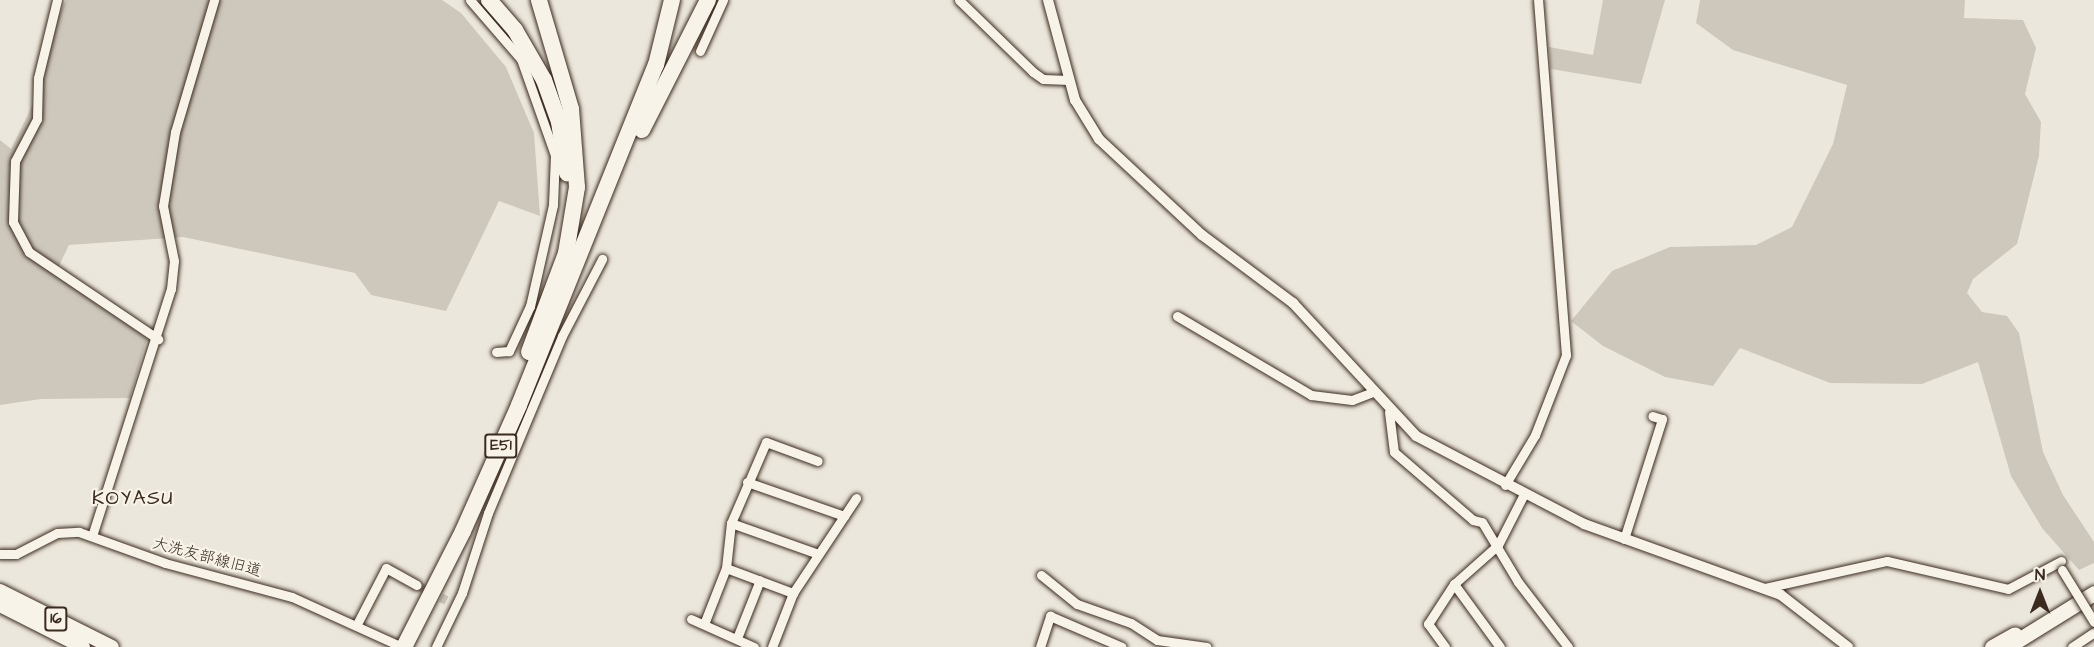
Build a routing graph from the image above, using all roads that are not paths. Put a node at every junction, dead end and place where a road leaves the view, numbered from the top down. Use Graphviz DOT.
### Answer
graph roads {
  1 [pos="57,0"];
  2 [pos="214,0"];
  3 [pos="470,0"];
  4 [pos="489,0"];
  5 [pos="539,0"];
  6 [pos="672,0"];
  7 [pos="708,0"];
  8 [pos="723,0"];
  9 [pos="959,0"];
  10 [pos="1048,0"];
  11 [pos="1538,0"];
  12 [pos="700,51"];
  13 [pos="1069,80"];
  14 [pos="602,259"];
  15 [pos="1177,316"];
  16 [pos="547,319"];
  17 [pos="158,339"];
  18 [pos="496,352"];
  19 [pos="1373,392"];
  20 [pos="1389,412"];
  21 [pos="1652,416"];
  22 [pos="818,460"];
  23 [pos="747,482"];
  24 [pos="1505,485"];
  25 [pos="1524,494"];
  26 [pos="856,498"];
  27 [pos="844,516"];
  28 [pos="731,523"];
  29 [pos="92,536"];
  30 [pos="1624,539"];
  31 [pos="1498,545"];
  32 [pos="0,554"];
  33 [pos="818,554"];
  34 [pos="726,568"];
  35 [pos="1041,574"];
  36 [pos="760,580"];
  37 [pos="1454,584"];
  38 [pos="417,585"];
  39 [pos="1765,588"];
  40 [pos="0,591"];
  41 [pos="794,593"];
  42 [pos="2094,593"];
  43 [pos="446,600"];
  44 [pos="456,604"];
  45 [pos="0,605"];
  46 [pos="2075,605"];
  47 [pos="692,619"];
  48 [pos="2094,622"];
  49 [pos="357,624"];
  50 [pos="704,624"];
  51 [pos="2094,632"];
  52 [pos="737,638"];
  53 [pos="405,644"];
  54 [pos="83,647"];
  55 [pos="112,647"];
  56 [pos="436,647"];
  57 [pos="754,647"];
  58 [pos="772,647"];
  59 [pos="1040,647"];
  60 [pos="1122,647"];
  61 [pos="1207,647"];
  62 [pos="1445,647"];
  63 [pos="1500,647"];
  64 [pos="1568,647"];
  65 [pos="1848,647"];
  66 [pos="1992,647"];
  67 [pos="2007,647"];
  68 [pos="2072,647"];
  1 -- 17 [label="street"];
  2 -- 17 [label="street"];
  3 -- 18 [label="street"];
  4 -- 16 [label="highway"];
  5 -- 16 [label="highway"];
  6 -- 16 [label="highway"];
  7 -- 16 [label="highway"];
  8 -- 12 [label="street"];
  9 -- 13 [label="street"];
  10 -- 13 [label="street"];
  11 -- 24 [label="street"];
  13 -- 19 [label="street"];
  14 -- 44 [label="street"];
  15 -- 19 [label="street"];
  16 -- 53 [label="highway, E51"];
  17 -- 29 [label="street"];
  19 -- 20 [label="street"];
  20 -- 24 [label="street"];
  20 -- 31 [label="street"];
  21 -- 30 [label="street"];
  22 -- 23 [label="street"];
  23 -- 27 [label="street"];
  23 -- 28 [label="street"];
  24 -- 25 [label="street"];
  25 -- 30 [label="street"];
  25 -- 31 [label="street"];
  26 -- 27 [label="street"];
  27 -- 33 [label="street"];
  28 -- 33 [label="street"];
  28 -- 34 [label="street"];
  29 -- 32 [label="street, 大洗友部線旧道"];
  29 -- 49 [label="street, 大洗友部線旧道"];
  30 -- 39 [label="street"];
  31 -- 37 [label="street"];
  31 -- 64 [label="street"];
  33 -- 41 [label="street"];
  34 -- 36 [label="street"];
  34 -- 50 [label="street"];
  35 -- 61 [label="street"];
  36 -- 41 [label="street"];
  36 -- 52 [label="street"];
  37 -- 62 [label="street"];
  37 -- 63 [label="street"];
  38 -- 49 [label="street"];
  39 -- 48 [label="street, bridge"];
  39 -- 65 [label="street"];
  40 -- 55 [label="main road, 16"];
  41 -- 58 [label="street"];
  42 -- 46 [label="highway"];
  43 -- 44 [label="street"];
  44 -- 56 [label="street"];
  45 -- 54 [label="main road, 16"];
  46 -- 66 [label="highway"];
  46 -- 67 [label="highway"];
  47 -- 50 [label="street"];
  49 -- 53 [label="street, 大洗友部線旧道"];
  50 -- 52 [label="street"];
  51 -- 68 [label="street"];
  52 -- 57 [label="street"];
  59 -- 60 [label="street"];
}
